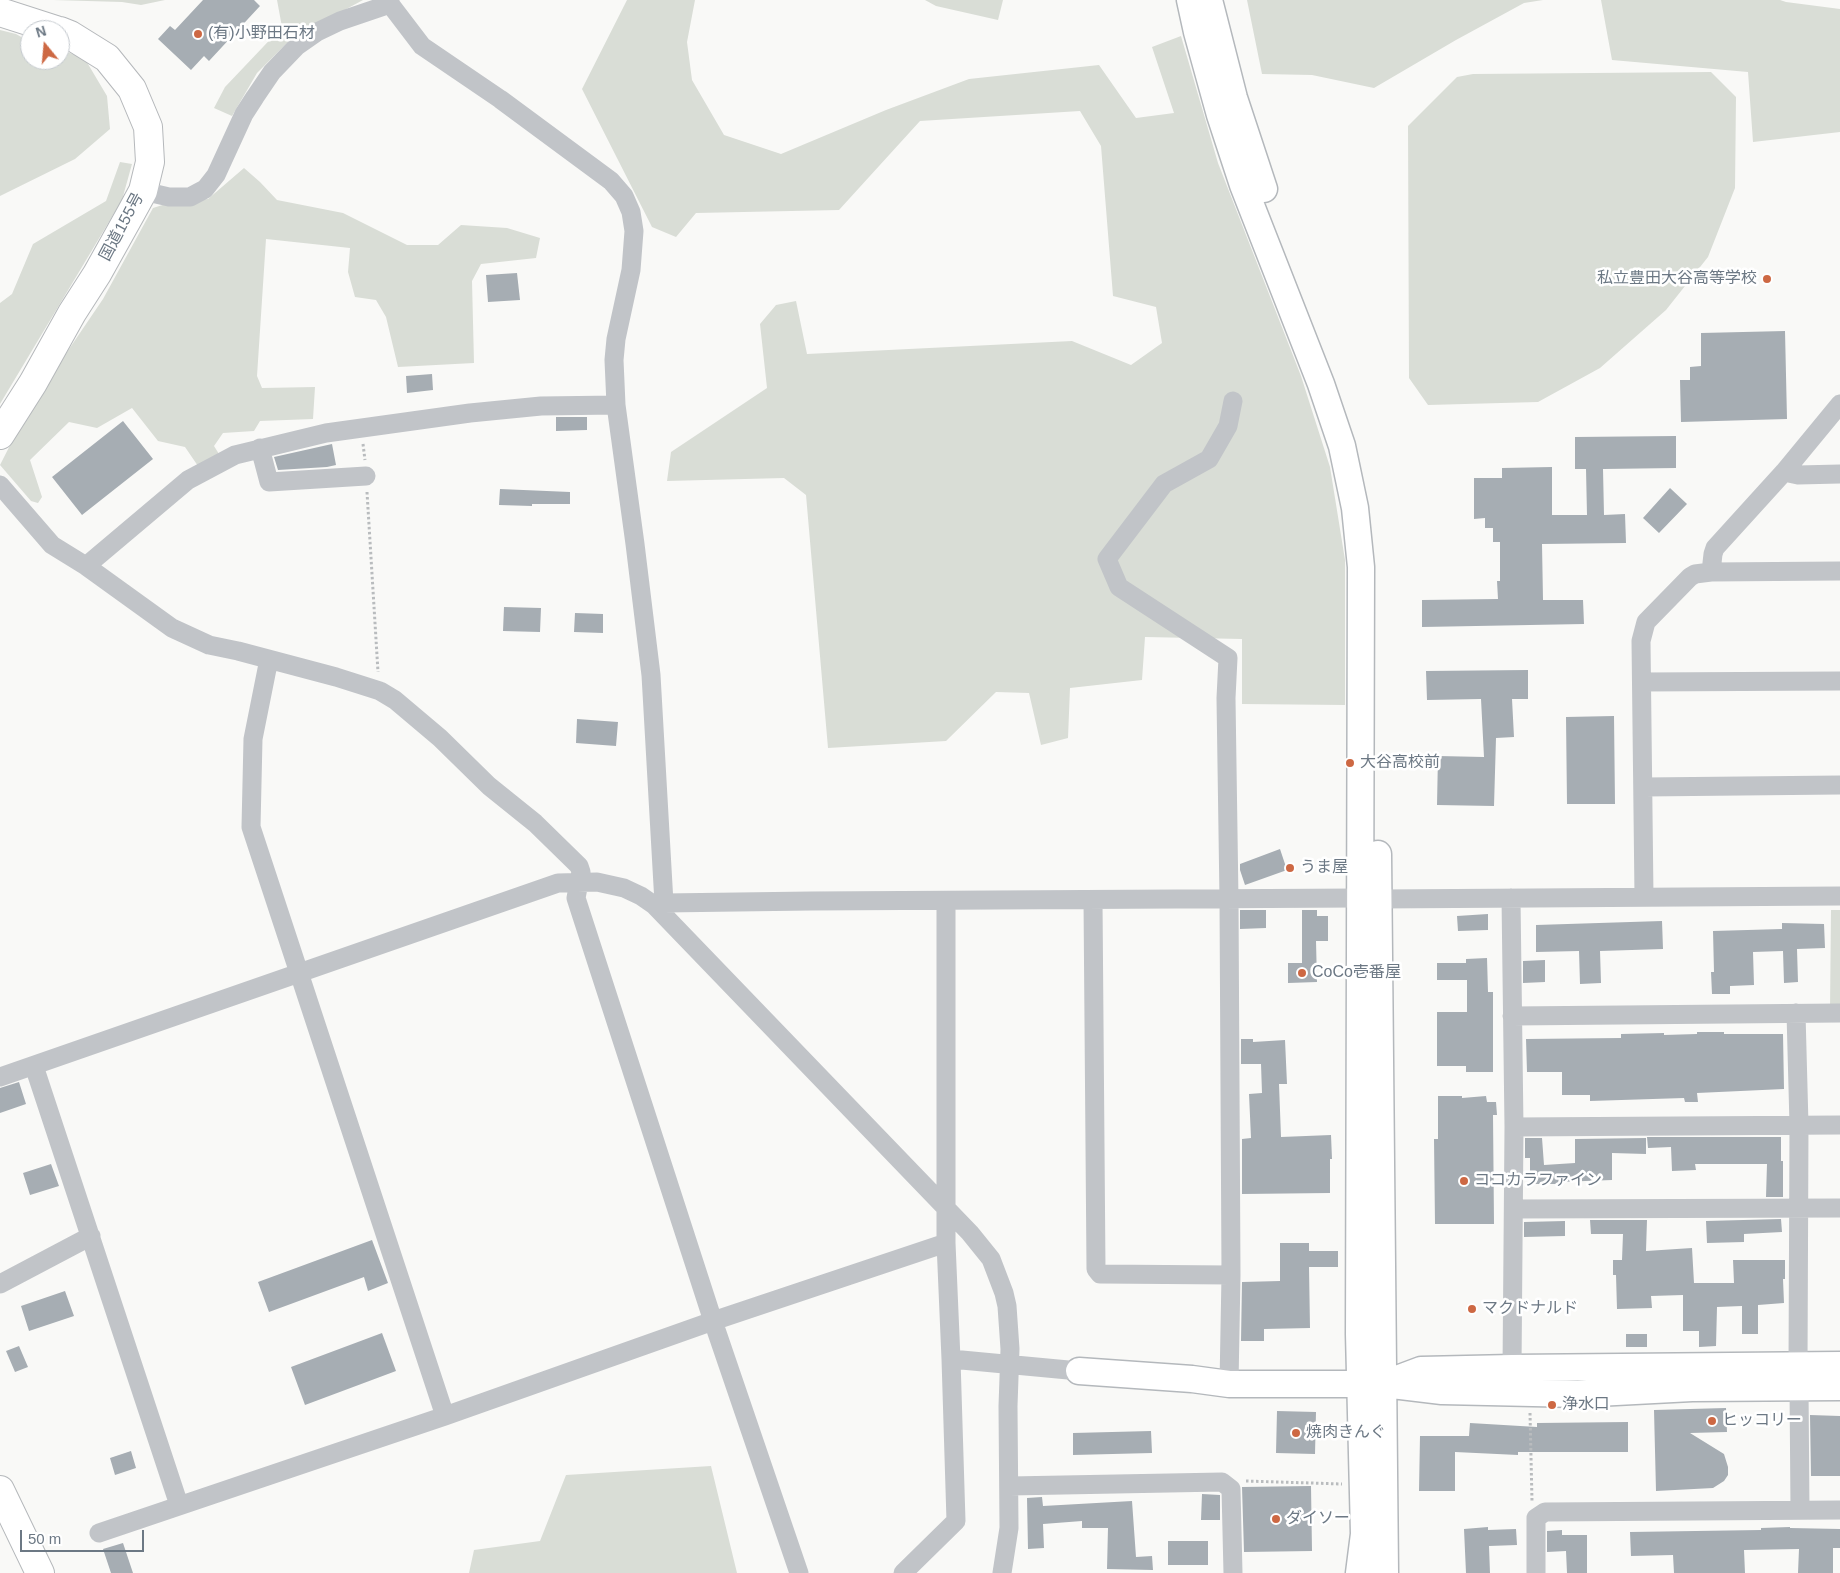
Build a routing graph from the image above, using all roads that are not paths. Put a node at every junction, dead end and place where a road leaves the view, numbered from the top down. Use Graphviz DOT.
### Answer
graph roads {
  1 [pos="1190,0"];
  2 [pos="1209,0"];
  3 [pos="390,2"];
  4 [pos="0,12"];
  5 [pos="25,20"];
  6 [pos="70,35"];
  7 [pos="143,191"];
  8 [pos="1233,401"];
  9 [pos="1840,404"];
  10 [pos="616,405"];
  11 [pos="0,435"];
  12 [pos="260,448"];
  13 [pos="1784,472"];
  14 [pos="1840,474"];
  15 [pos="366,476"];
  16 [pos="0,486"];
  17 [pos="86,566"];
  18 [pos="1840,571"];
  19 [pos="1711,572"];
  20 [pos="269,660"];
  21 [pos="1840,681"];
  22 [pos="1642,682"];
  23 [pos="1840,785"];
  24 [pos="1644,787"];
  25 [pos="580,881"];
  26 [pos="1840,896"];
  27 [pos="1644,897"];
  28 [pos="1510,898"];
  29 [pos="1229,899"];
  30 [pos="1369,899"];
  31 [pos="1093,900"];
  32 [pos="946,901"];
  33 [pos="659,904"];
  34 [pos="299,972"];
  35 [pos="1796,1013"];
  36 [pos="1840,1013"];
  37 [pos="1512,1016"];
  38 [pos="34,1066"];
  39 [pos="0,1077"];
  40 [pos="1799,1125"];
  41 [pos="1840,1125"];
  42 [pos="1514,1127"];
  43 [pos="1840,1208"];
  44 [pos="946,1209"];
  45 [pos="1798,1209"];
  46 [pos="1514,1210"];
  47 [pos="91,1236"];
  48 [pos="946,1243"];
  49 [pos="1230,1275"];
  50 [pos="0,1284"];
  51 [pos="713,1321"];
  52 [pos="951,1358"];
  53 [pos="1009,1365"];
  54 [pos="1840,1365"];
  55 [pos="1512,1368"];
  56 [pos="1079,1371"];
  57 [pos="1799,1376"];
  58 [pos="1229,1384"];
  59 [pos="1372,1384"];
  60 [pos="1840,1387"];
  61 [pos="445,1416"];
  62 [pos="1010,1486"];
  63 [pos="0,1490"];
  64 [pos="179,1505"];
  65 [pos="1800,1510"];
  66 [pos="1840,1510"];
  67 [pos="99,1533"];
  68 [pos="40,1573"];
  69 [pos="800,1573"];
  70 [pos="902,1573"];
  71 [pos="1002,1573"];
  72 [pos="1233,1573"];
  73 [pos="1359,1573"];
  74 [pos="1385,1573"];
  75 [pos="1536,1573"];
  1 -- 30 [label="street"];
  2 -- 30 [label="street"];
  3 -- 7 [label="street"];
  3 -- 10 [label="street"];
  4 -- 5 [label="highway"];
  6 -- 7 [label="highway, 国道155号"];
  7 -- 11 [label="highway, 国道155号"];
  8 -- 29 [label="street"];
  9 -- 13 [label="street"];
  10 -- 12 [label="street"];
  10 -- 33 [label="street"];
  12 -- 15 [label="street"];
  12 -- 17 [label="street"];
  13 -- 14 [label="street"];
  13 -- 19 [label="street"];
  16 -- 17 [label="street"];
  17 -- 20 [label="street"];
  18 -- 19 [label="street"];
  19 -- 22 [label="street"];
  20 -- 25 [label="street"];
  20 -- 34 [label="street"];
  21 -- 22 [label="street"];
  22 -- 24 [label="street"];
  23 -- 24 [label="street"];
  24 -- 27 [label="street"];
  25 -- 33 [label="street"];
  25 -- 34 [label="street"];
  25 -- 51 [label="street"];
  26 -- 27 [label="street"];
  27 -- 28 [label="street"];
  28 -- 30 [label="street"];
  28 -- 37 [label="street"];
  29 -- 30 [label="street"];
  29 -- 31 [label="street"];
  29 -- 49 [label="street"];
  30 -- 59 [label="street"];
  31 -- 32 [label="street"];
  31 -- 49 [label="street"];
  32 -- 33 [label="street"];
  32 -- 44 [label="street"];
  33 -- 44 [label="street"];
  34 -- 38 [label="street"];
  34 -- 61 [label="street"];
  35 -- 36 [label="street"];
  35 -- 37 [label="street"];
  35 -- 40 [label="street"];
  37 -- 42 [label="street"];
  38 -- 39 [label="street"];
  38 -- 47 [label="street"];
  40 -- 41 [label="street"];
  40 -- 42 [label="street"];
  40 -- 45 [label="street"];
  42 -- 46 [label="street"];
  43 -- 45 [label="street"];
  44 -- 48 [label="street"];
  44 -- 53 [label="street"];
  45 -- 46 [label="street"];
  45 -- 57 [label="street"];
  46 -- 55 [label="street"];
  47 -- 50 [label="street"];
  47 -- 64 [label="street"];
  48 -- 51 [label="street"];
  48 -- 52 [label="street"];
  49 -- 58 [label="street"];
  51 -- 61 [label="street"];
  51 -- 69 [label="street"];
  52 -- 53 [label="street"];
  52 -- 70 [label="street"];
  53 -- 56 [label="street"];
  53 -- 62 [label="street"];
  54 -- 57 [label="street"];
  55 -- 57 [label="street"];
  55 -- 59 [label="street"];
  56 -- 58 [label="street"];
  57 -- 59 [label="street"];
  57 -- 60 [label="street"];
  57 -- 65 [label="street"];
  58 -- 59 [label="street"];
  59 -- 73 [label="street"];
  59 -- 74 [label="street"];
  61 -- 64 [label="street"];
  62 -- 71 [label="street"];
  62 -- 72 [label="street"];
  63 -- 68 [label="highway"];
  64 -- 67 [label="street"];
  65 -- 66 [label="street"];
  65 -- 75 [label="street"];
}
